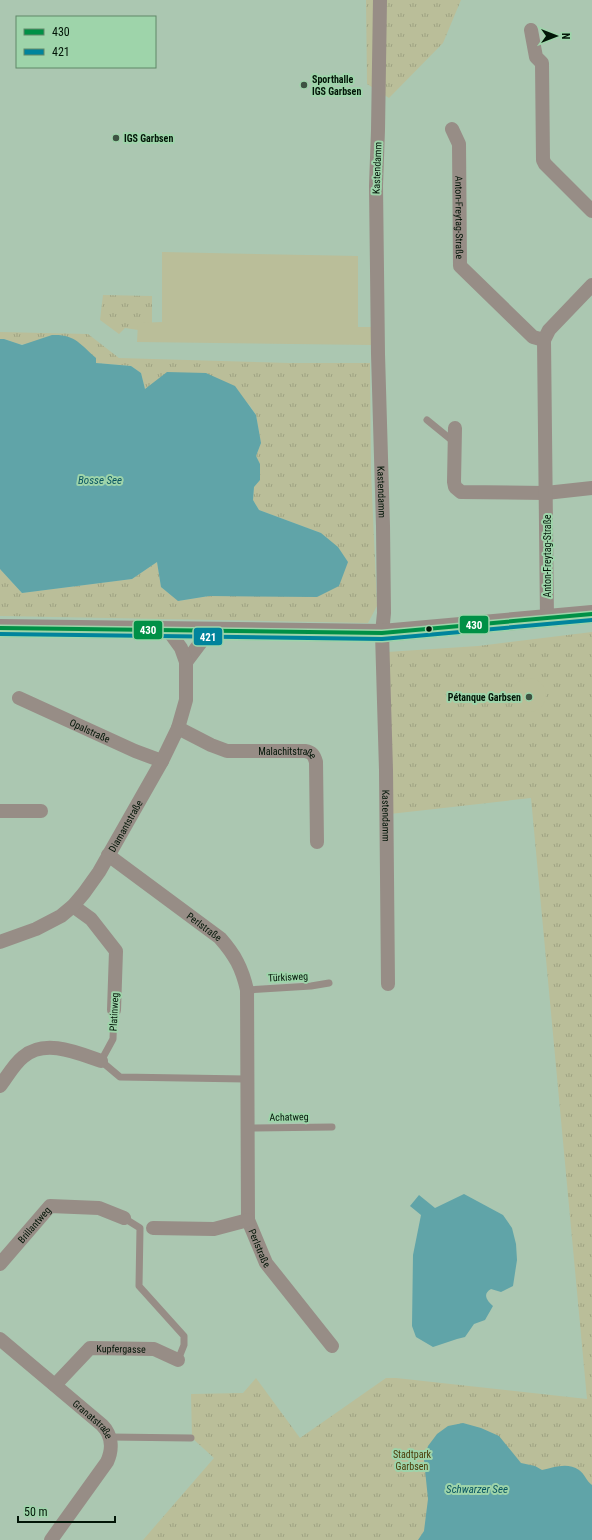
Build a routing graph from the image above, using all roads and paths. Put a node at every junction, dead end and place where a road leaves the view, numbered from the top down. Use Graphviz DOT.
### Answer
graph roads {
  1 [pos="380,0"];
  2 [pos="531,30"];
  3 [pos="452,129"];
  4 [pos="592,212"];
  5 [pos="592,285"];
  6 [pos="544,340"];
  7 [pos="427,420"];
  8 [pos="455,428"];
  9 [pos="454,442"];
  10 [pos="592,488"];
  11 [pos="546,493"];
  12 [pos="592,614"];
  13 [pos="547,618"];
  14 [pos="0,628"];
  15 [pos="168,630"];
  16 [pos="210,630"];
  17 [pos="382,633"];
  18 [pos="186,662"];
  19 [pos="19,698"];
  20 [pos="178,728"];
  21 [pos="162,761"];
  22 [pos="0,810"];
  23 [pos="41,811"];
  24 [pos="317,842"];
  25 [pos="108,855"];
  26 [pos="73,906"];
  27 [pos="0,942"];
  28 [pos="329,983"];
  29 [pos="388,984"];
  30 [pos="247,990"];
  31 [pos="114,1010"];
  32 [pos="101,1061"];
  33 [pos="246,1079"];
  34 [pos="0,1086"];
  35 [pos="332,1127"];
  36 [pos="247,1128"];
  37 [pos="124,1218"];
  38 [pos="248,1220"];
  39 [pos="153,1228"];
  40 [pos="0,1264"];
  41 [pos="0,1339"];
  42 [pos="332,1346"];
  43 [pos="178,1360"];
  44 [pos="55,1385"];
  45 [pos="110,1437"];
  46 [pos="191,1438"];
  47 [pos="51,1540"];
  1 -- 17 [label="street, Kastendamm"];
  2 -- 4 [label="street"];
  3 -- 6 [label="street, Anton-Freytag-Straße"];
  5 -- 6 [label="street"];
  6 -- 11 [label="street, Anton-Freytag-Straße"];
  7 -- 9 [label="lane"];
  8 -- 9 [label="street"];
  9 -- 11 [label="street"];
  10 -- 11 [label="street"];
  11 -- 13 [label="street, Anton-Freytag-Straße"];
  12 -- 13 [label="street"];
  13 -- 17 [label="street"];
  14 -- 15 [label="street"];
  15 -- 16 [label="street"];
  15 -- 18 [label="street, Diamantstraße"];
  16 -- 17 [label="street"];
  16 -- 18 [label="street"];
  17 -- 29 [label="street, Kastendamm"];
  18 -- 20 [label="street, Diamantstraße"];
  19 -- 21 [label="street, Opalstraße"];
  20 -- 21 [label="street, Diamantstraße"];
  20 -- 24 [label="street, Malachitstraße"];
  21 -- 25 [label="street, Diamantstraße"];
  22 -- 23 [label="street"];
  25 -- 26 [label="street, Diamantstraße"];
  25 -- 30 [label="street, Perlstraße"];
  26 -- 27 [label="street, Diamantstraße"];
  26 -- 31 [label="street, Platinweg"];
  28 -- 30 [label="lane, Türkisweg"];
  30 -- 33 [label="street, Perlstraße"];
  31 -- 32 [label="lane, Platinweg"];
  32 -- 33 [label="lane"];
  32 -- 34 [label="street"];
  33 -- 36 [label="street, Perlstraße"];
  35 -- 36 [label="lane, Achatweg"];
  36 -- 38 [label="street, Perlstraße"];
  37 -- 40 [label="street, Brillantweg"];
  37 -- 43 [label="lane"];
  38 -- 39 [label="street"];
  38 -- 42 [label="street, Perlstraße"];
  41 -- 44 [label="street, Granatstraße"];
  43 -- 44 [label="street, Kupfergasse"];
  44 -- 45 [label="street, Granatstraße"];
  45 -- 46 [label="lane"];
  45 -- 47 [label="street, Granatstraße"];
}
